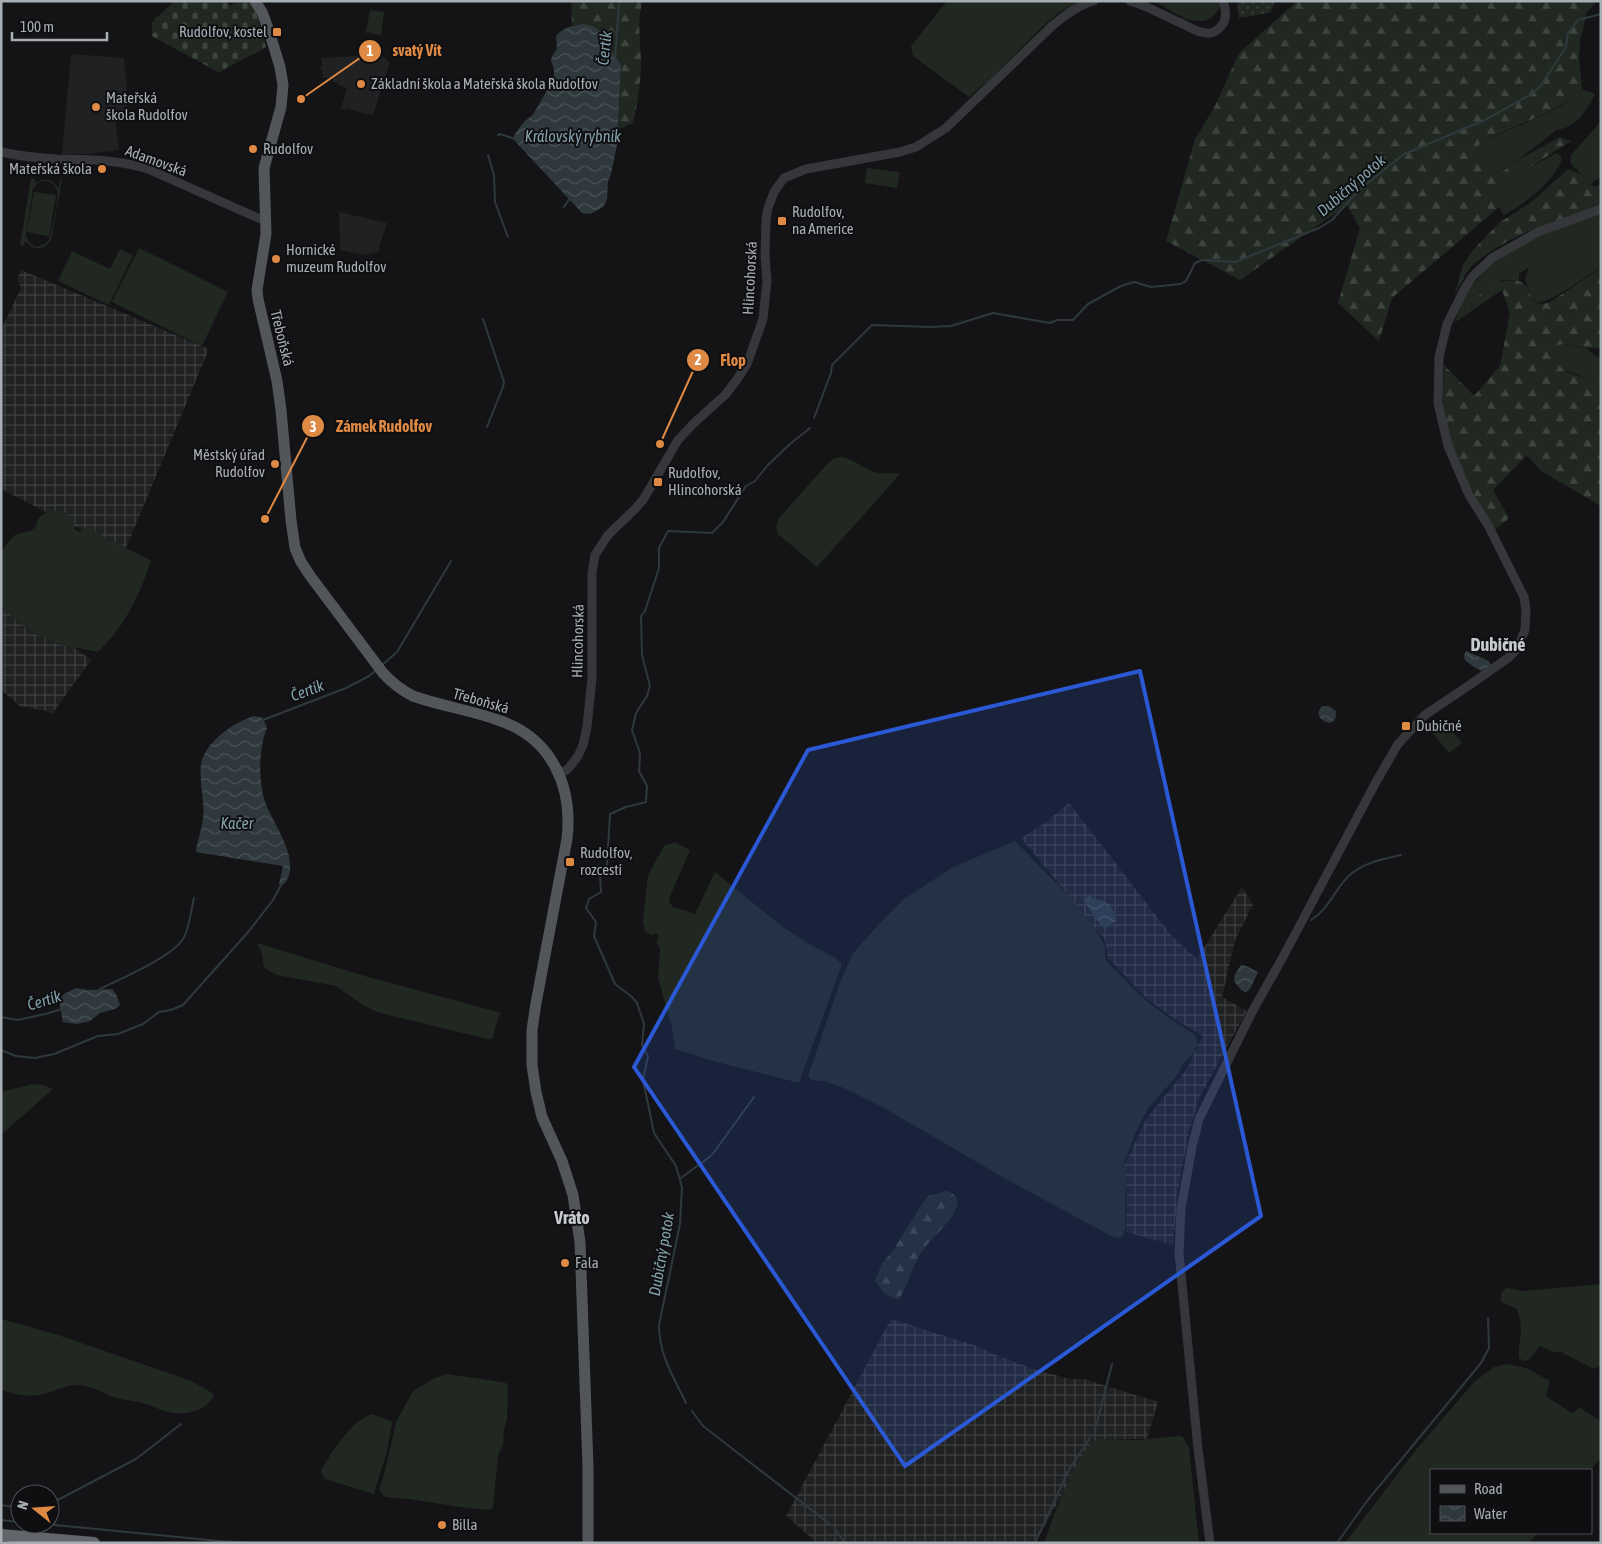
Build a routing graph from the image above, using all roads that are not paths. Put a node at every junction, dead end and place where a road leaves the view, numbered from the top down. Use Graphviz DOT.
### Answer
graph roads {
  1 [pos="255,1"];
  2 [pos="1094,1"];
  3 [pos="1130,1"];
  4 [pos="1223,1"];
  5 [pos="1,152"];
  6 [pos="1601,209"];
  7 [pos="266,219"];
  8 [pos="559,774"];
  9 [pos="1,1536"];
  10 [pos="94,1543"];
  11 [pos="588,1543"];
  12 [pos="1210,1543"];
  1 -- 7 [label="main road, Třeboňská"];
  2 -- 8 [label="street, Hlincohorská"];
  3 -- 4 [label="street"];
  5 -- 7 [label="street, Adamovská"];
  6 -- 12 [label="street"];
  7 -- 8 [label="main road, Třeboňská"];
  8 -- 11 [label="main road, Třeboňská"];
  9 -- 10 [label="highway"];
}
